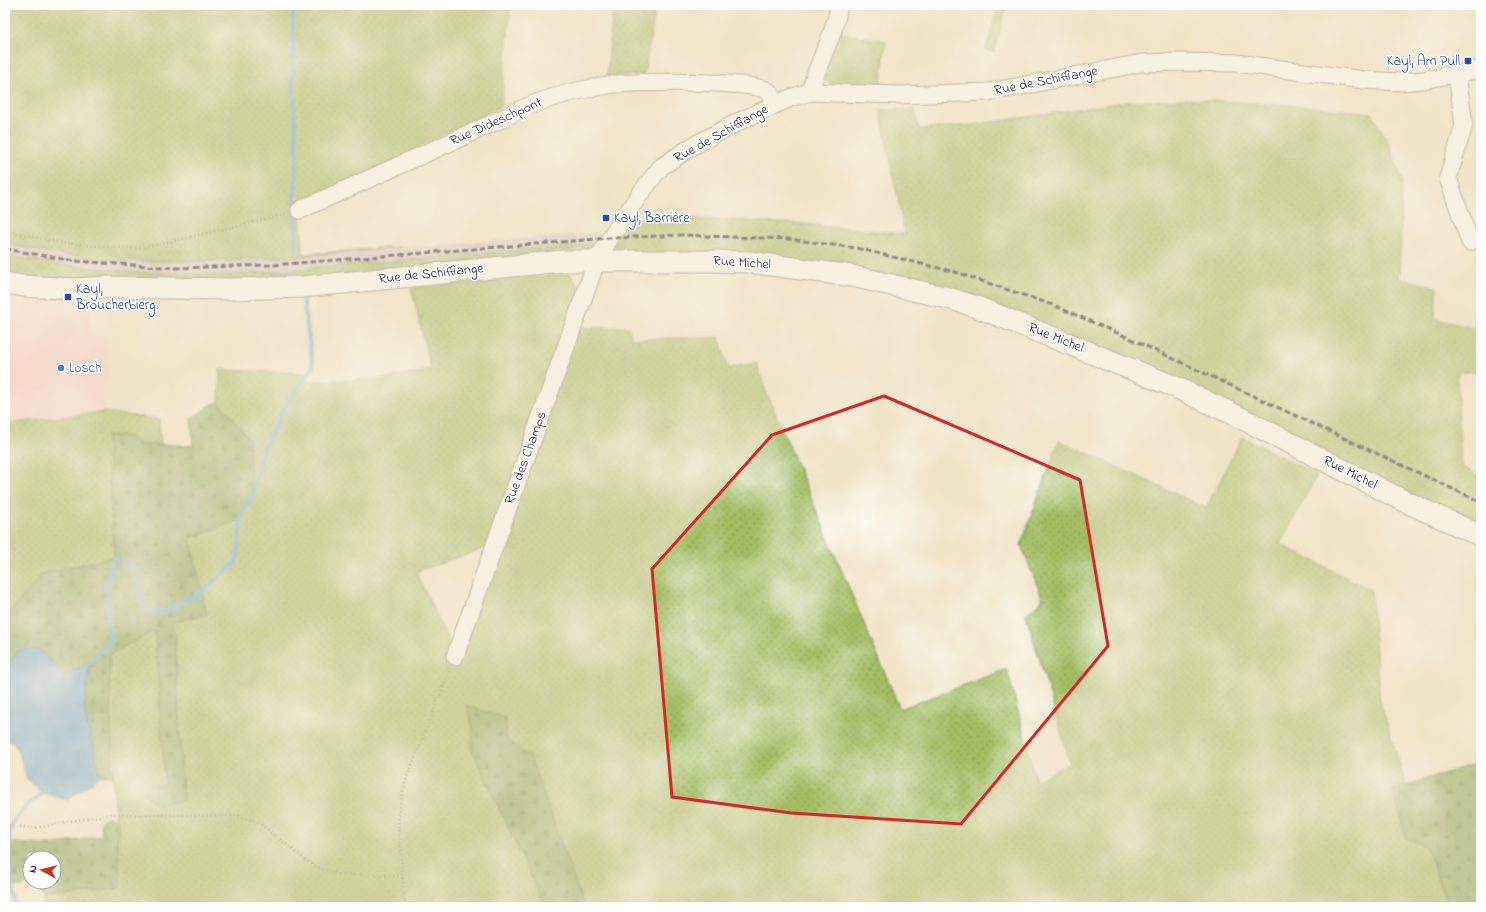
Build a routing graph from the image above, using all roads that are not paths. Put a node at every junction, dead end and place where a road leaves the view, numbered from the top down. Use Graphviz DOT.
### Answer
graph roads {
  1 [pos="839,5"];
  2 [pos="1481,69"];
  3 [pos="1457,74"];
  4 [pos="810,92"];
  5 [pos="773,105"];
  6 [pos="295,212"];
  7 [pos="1470,242"];
  8 [pos="597,260"];
  9 [pos="5,284"];
  10 [pos="1481,536"];
  11 [pos="455,656"];
  1 -- 4 [label="street"];
  2 -- 3 [label="street, Rue de Schifflange"];
  3 -- 4 [label="street, Rue de Schifflange"];
  3 -- 7 [label="street"];
  4 -- 5 [label="street, Rue de Schifflange"];
  5 -- 6 [label="street, Rue Dideschpont"];
  5 -- 8 [label="street, Rue de Schifflange"];
  8 -- 9 [label="main road, Rue de Schifflange"];
  8 -- 10 [label="main road, Rue Michel"];
  8 -- 11 [label="street, Rue des Champs"];
}
